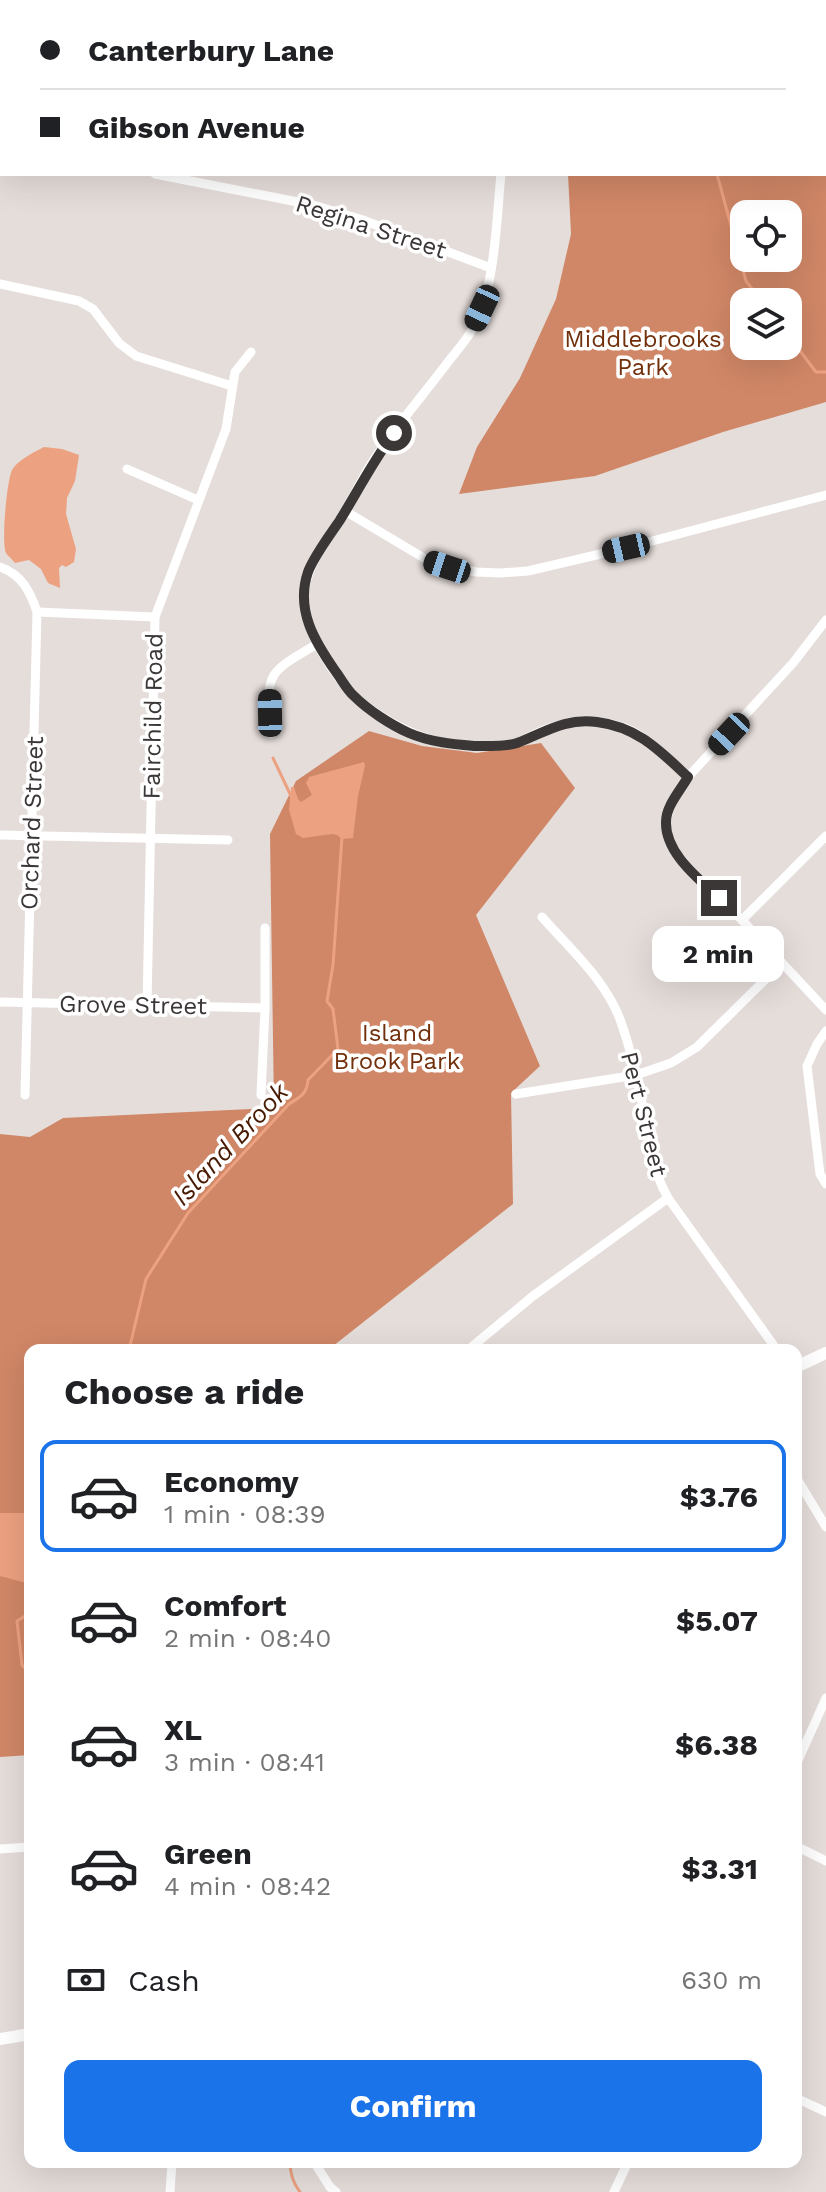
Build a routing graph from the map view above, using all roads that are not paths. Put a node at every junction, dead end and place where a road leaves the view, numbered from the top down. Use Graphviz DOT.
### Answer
graph roads {
  1 [pos="165,176"];
  2 [pos="501,176"];
  3 [pos="491,268"];
  4 [pos="0,284"];
  5 [pos="251,352"];
  6 [pos="232,386"];
  7 [pos="127,469"];
  8 [pos="826,495"];
  9 [pos="198,500"];
  10 [pos="345,511"];
  11 [pos="0,567"];
  12 [pos="37,612"];
  13 [pos="155,617"];
  14 [pos="826,620"];
  15 [pos="317,644"];
  16 [pos="271,734"];
  17 [pos="688,777"];
  18 [pos="0,835"];
  19 [pos="30,835"];
  20 [pos="826,836"];
  21 [pos="150,839"];
  22 [pos="228,840"];
  23 [pos="542,917"];
  24 [pos="742,920"];
  25 [pos="265,928"];
  26 [pos="782,963"];
  27 [pos="0,1002"];
  28 [pos="28,1003"];
  29 [pos="147,1005"];
  30 [pos="265,1008"];
  31 [pos="826,1010"];
  32 [pos="826,1031"];
  33 [pos="636,1075"];
  34 [pos="516,1094"];
  35 [pos="25,1095"];
  36 [pos="261,1095"];
  37 [pos="826,1184"];
  38 [pos="668,1198"];
  39 [pos="475,1344"];
  40 [pos="773,1344"];
  41 [pos="826,1353"];
  42 [pos="802,1364"];
  43 [pos="802,1497"];
  44 [pos="826,1527"];
  45 [pos="826,1698"];
  46 [pos="802,1752"];
  47 [pos="24,1847"];
  48 [pos="0,1849"];
  49 [pos="802,1849"];
  50 [pos="826,1861"];
  51 [pos="24,2035"];
  52 [pos="0,2039"];
  53 [pos="802,2101"];
  54 [pos="826,2112"];
  55 [pos="172,2168"];
  56 [pos="318,2168"];
  57 [pos="625,2168"];
  58 [pos="170,2192"];
  59 [pos="336,2192"];
  60 [pos="614,2192"];
  1 -- 3 [label="street, Regina Street"];
  2 -- 3 [label="street"];
  3 -- 10 [label="street"];
  4 -- 6 [label="street"];
  5 -- 6 [label="street, Fairchild Road"];
  6 -- 9 [label="street, Fairchild Road"];
  7 -- 9 [label="street"];
  8 -- 10 [label="street"];
  9 -- 13 [label="street, Fairchild Road"];
  10 -- 15 [label="street"];
  11 -- 12 [label="street"];
  12 -- 13 [label="street"];
  12 -- 19 [label="street, Orchard Street"];
  13 -- 21 [label="street, Fairchild Road"];
  14 -- 17 [label="street"];
  15 -- 16 [label="street"];
  15 -- 17 [label="street"];
  17 -- 24 [label="street"];
  18 -- 19 [label="street"];
  19 -- 21 [label="street"];
  19 -- 28 [label="street, Orchard Street"];
  20 -- 24 [label="street"];
  21 -- 22 [label="street"];
  21 -- 29 [label="street, Fairchild Road"];
  23 -- 33 [label="street, Pert Street"];
  24 -- 26 [label="street"];
  25 -- 30 [label="street"];
  26 -- 31 [label="street"];
  26 -- 33 [label="street"];
  27 -- 28 [label="street, Grove Street"];
  28 -- 29 [label="street, Grove Street"];
  28 -- 35 [label="street, Orchard Street"];
  29 -- 30 [label="street, Grove Street"];
  30 -- 36 [label="street"];
  32 -- 37 [label="street"];
  33 -- 34 [label="street"];
  33 -- 38 [label="street, Pert Street"];
  38 -- 39 [label="street"];
  38 -- 40 [label="street, Pert Street"];
  41 -- 42 [label="street"];
  43 -- 44 [label="street"];
  45 -- 46 [label="street"];
  47 -- 48 [label="street"];
  49 -- 50 [label="street"];
  51 -- 52 [label="street"];
  53 -- 54 [label="street"];
  55 -- 58 [label="street"];
  56 -- 59 [label="street"];
  57 -- 60 [label="street"];
}
